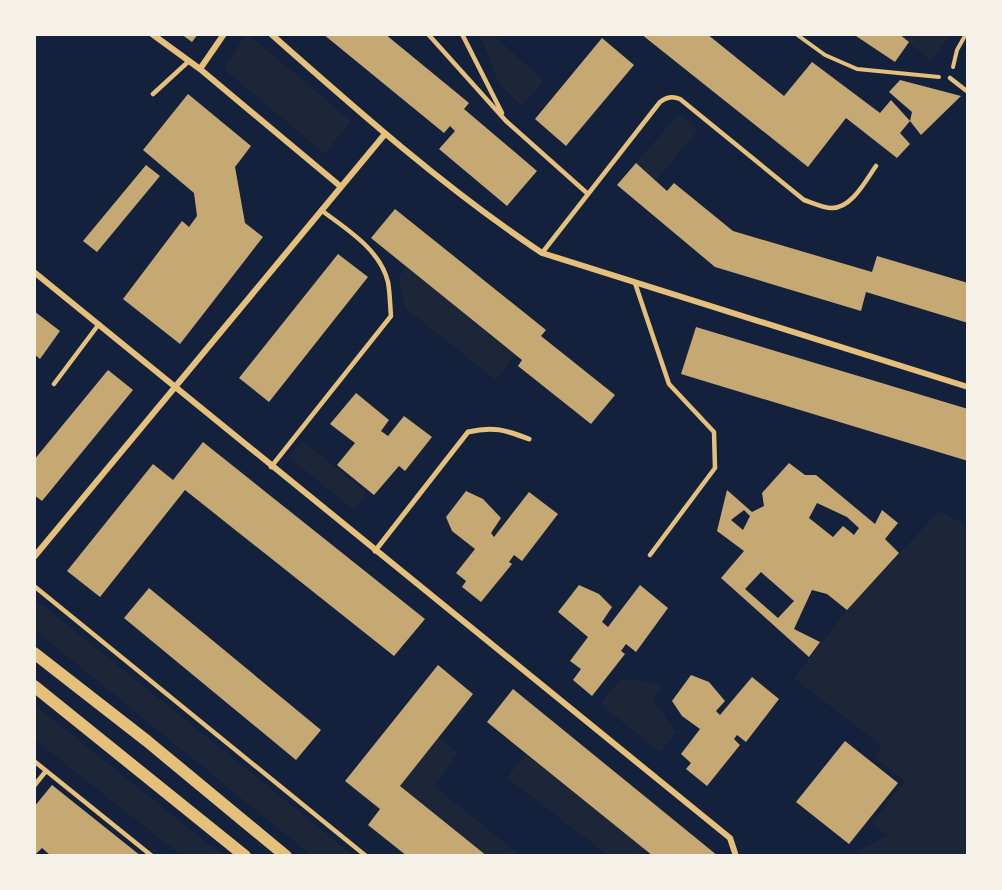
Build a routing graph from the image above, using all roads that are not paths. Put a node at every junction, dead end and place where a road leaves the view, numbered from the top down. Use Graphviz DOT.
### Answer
graph roads {
  1 [pos="152,34"];
  2 [pos="224,34"];
  3 [pos="271,34"];
  4 [pos="428,34"];
  5 [pos="462,34"];
  6 [pos="189,61"];
  7 [pos="200,69"];
  8 [pos="950,78"];
  9 [pos="968,92"];
  10 [pos="153,94"];
  11 [pos="506,121"];
  12 [pos="385,134"];
  13 [pos="876,166"];
  14 [pos="340,186"];
  15 [pos="588,194"];
  16 [pos="321,209"];
  17 [pos="542,254"];
  18 [pos="34,272"];
  19 [pos="635,283"];
  20 [pos="99,324"];
  21 [pos="54,384"];
  22 [pos="968,387"];
  23 [pos="175,388"];
  24 [pos="529,439"];
  25 [pos="271,467"];
  26 [pos="375,551"];
  27 [pos="650,555"];
  28 [pos="34,557"];
  29 [pos="34,586"];
  30 [pos="34,653"];
  31 [pos="34,686"];
  32 [pos="34,761"];
  33 [pos="46,771"];
  34 [pos="34,786"];
  35 [pos="152,855"];
  36 [pos="245,855"];
  37 [pos="286,855"];
  38 [pos="366,855"];
  39 [pos="736,855"];
  1 -- 6 [label="street"];
  2 -- 7 [label="street"];
  3 -- 12 [label="street"];
  4 -- 11 [label="lane"];
  5 -- 11 [label="lane"];
  6 -- 7 [label="street"];
  6 -- 10 [label="lane"];
  7 -- 14 [label="street"];
  8 -- 9 [label="lane"];
  11 -- 15 [label="lane"];
  12 -- 14 [label="street"];
  12 -- 17 [label="street"];
  13 -- 15 [label="lane"];
  14 -- 16 [label="street"];
  15 -- 17 [label="lane"];
  16 -- 23 [label="street"];
  16 -- 25 [label="lane"];
  17 -- 19 [label="street"];
  18 -- 20 [label="street"];
  19 -- 22 [label="street"];
  19 -- 27 [label="lane"];
  20 -- 21 [label="lane"];
  20 -- 23 [label="street"];
  23 -- 25 [label="street"];
  23 -- 28 [label="street"];
  24 -- 26 [label="street"];
  25 -- 26 [label="street"];
  26 -- 39 [label="street"];
  29 -- 38 [label="lane"];
  30 -- 37 [label="main road"];
  31 -- 36 [label="main road"];
  32 -- 33 [label="lane"];
  33 -- 34 [label="lane"];
  33 -- 35 [label="lane"];
}
